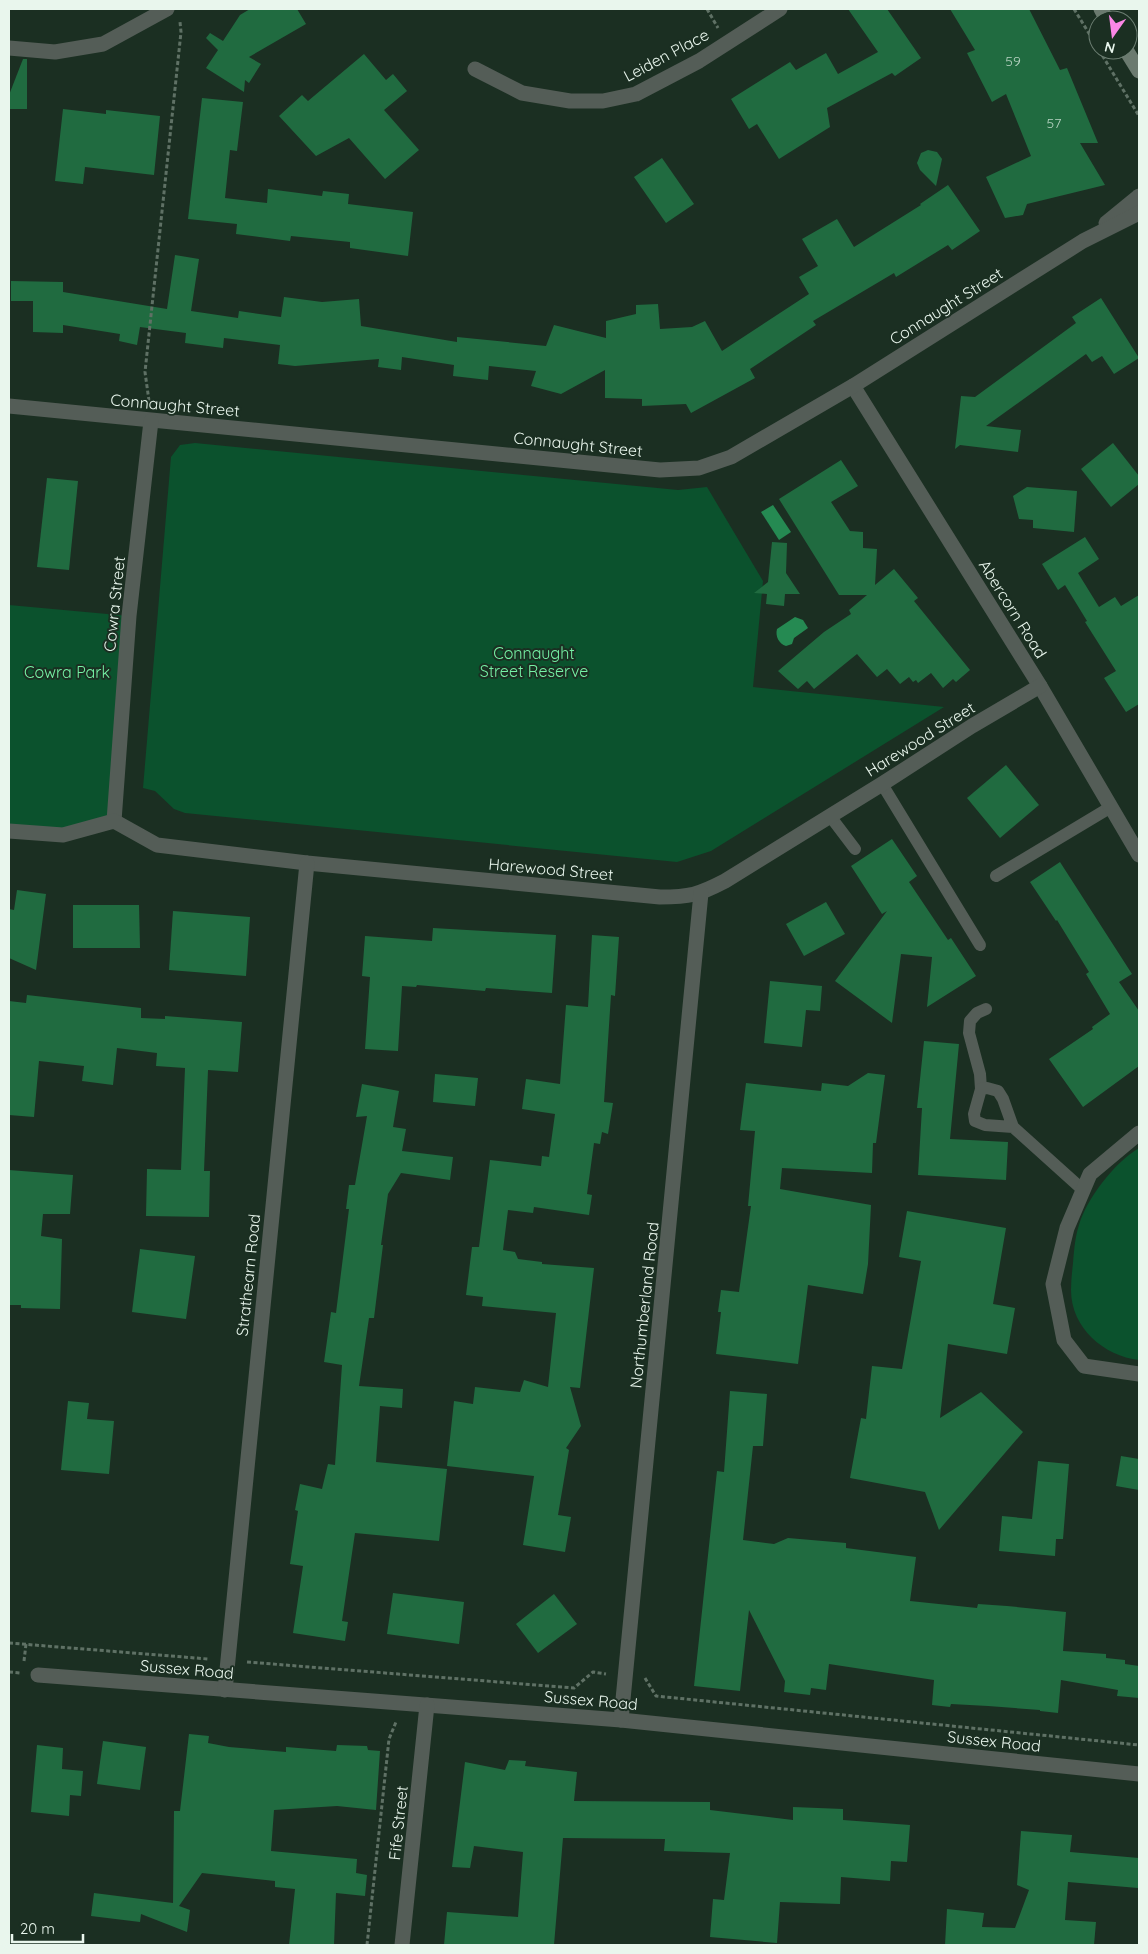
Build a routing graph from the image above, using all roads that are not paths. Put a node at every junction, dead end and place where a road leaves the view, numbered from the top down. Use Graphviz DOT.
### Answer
graph roads {
  1 [pos="780,9"];
  2 [pos="173,13"];
  3 [pos="9,48"];
  4 [pos="1132,60"];
  5 [pos="475,69"];
  6 [pos="1139,71"];
  7 [pos="1139,196"];
  8 [pos="1139,213"];
  9 [pos="1083,241"];
  10 [pos="852,386"];
  11 [pos="9,406"];
  12 [pos="151,421"];
  13 [pos="1040,686"];
  14 [pos="882,784"];
  15 [pos="1111,807"];
  16 [pos="830,816"];
  17 [pos="114,821"];
  18 [pos="9,831"];
  19 [pos="855,849"];
  20 [pos="1139,855"];
  21 [pos="306,864"];
  22 [pos="996,876"];
  23 [pos="701,893"];
  24 [pos="980,945"];
  25 [pos="986,1009"];
  26 [pos="981,1089"];
  27 [pos="1013,1128"];
  28 [pos="1139,1133"];
  29 [pos="1084,1190"];
  30 [pos="1139,1374"];
  31 [pos="38,1675"];
  32 [pos="225,1690"];
  33 [pos="428,1705"];
  34 [pos="621,1720"];
  35 [pos="1139,1774"];
  36 [pos="402,1945"];
  1 -- 5 [label="street, Leiden Place"];
  2 -- 3 [label="street"];
  4 -- 6 [label="street"];
  7 -- 9 [label="street, Connaught Street"];
  8 -- 9 [label="street, Connaught Street"];
  9 -- 10 [label="street, Connaught Street"];
  10 -- 12 [label="street, Connaught Street"];
  10 -- 13 [label="street, Abercorn Road"];
  11 -- 12 [label="street, Connaught Street"];
  12 -- 17 [label="street, Cowra Street"];
  13 -- 14 [label="street, Harewood Street"];
  13 -- 15 [label="street, Abercorn Road"];
  14 -- 16 [label="street, Harewood Street"];
  14 -- 24 [label="lane"];
  15 -- 20 [label="street, Abercorn Road"];
  15 -- 22 [label="lane"];
  16 -- 19 [label="lane"];
  16 -- 23 [label="street, Harewood Street"];
  17 -- 18 [label="street"];
  17 -- 21 [label="street, Harewood Street"];
  21 -- 23 [label="street, Harewood Street"];
  21 -- 32 [label="street, Strathearn Road"];
  23 -- 34 [label="street, Northumberland Road"];
  25 -- 26 [label="lane"];
  26 -- 27 [label="lane"];
  26 -- 27 [label="lane"];
  27 -- 29 [label="lane"];
  28 -- 29 [label="street"];
  29 -- 30 [label="street"];
  31 -- 32 [label="street, Sussex Road"];
  32 -- 33 [label="street, Sussex Road"];
  33 -- 34 [label="street, Sussex Road"];
  33 -- 36 [label="street, Fife Street"];
  34 -- 35 [label="street, Sussex Road"];
}
